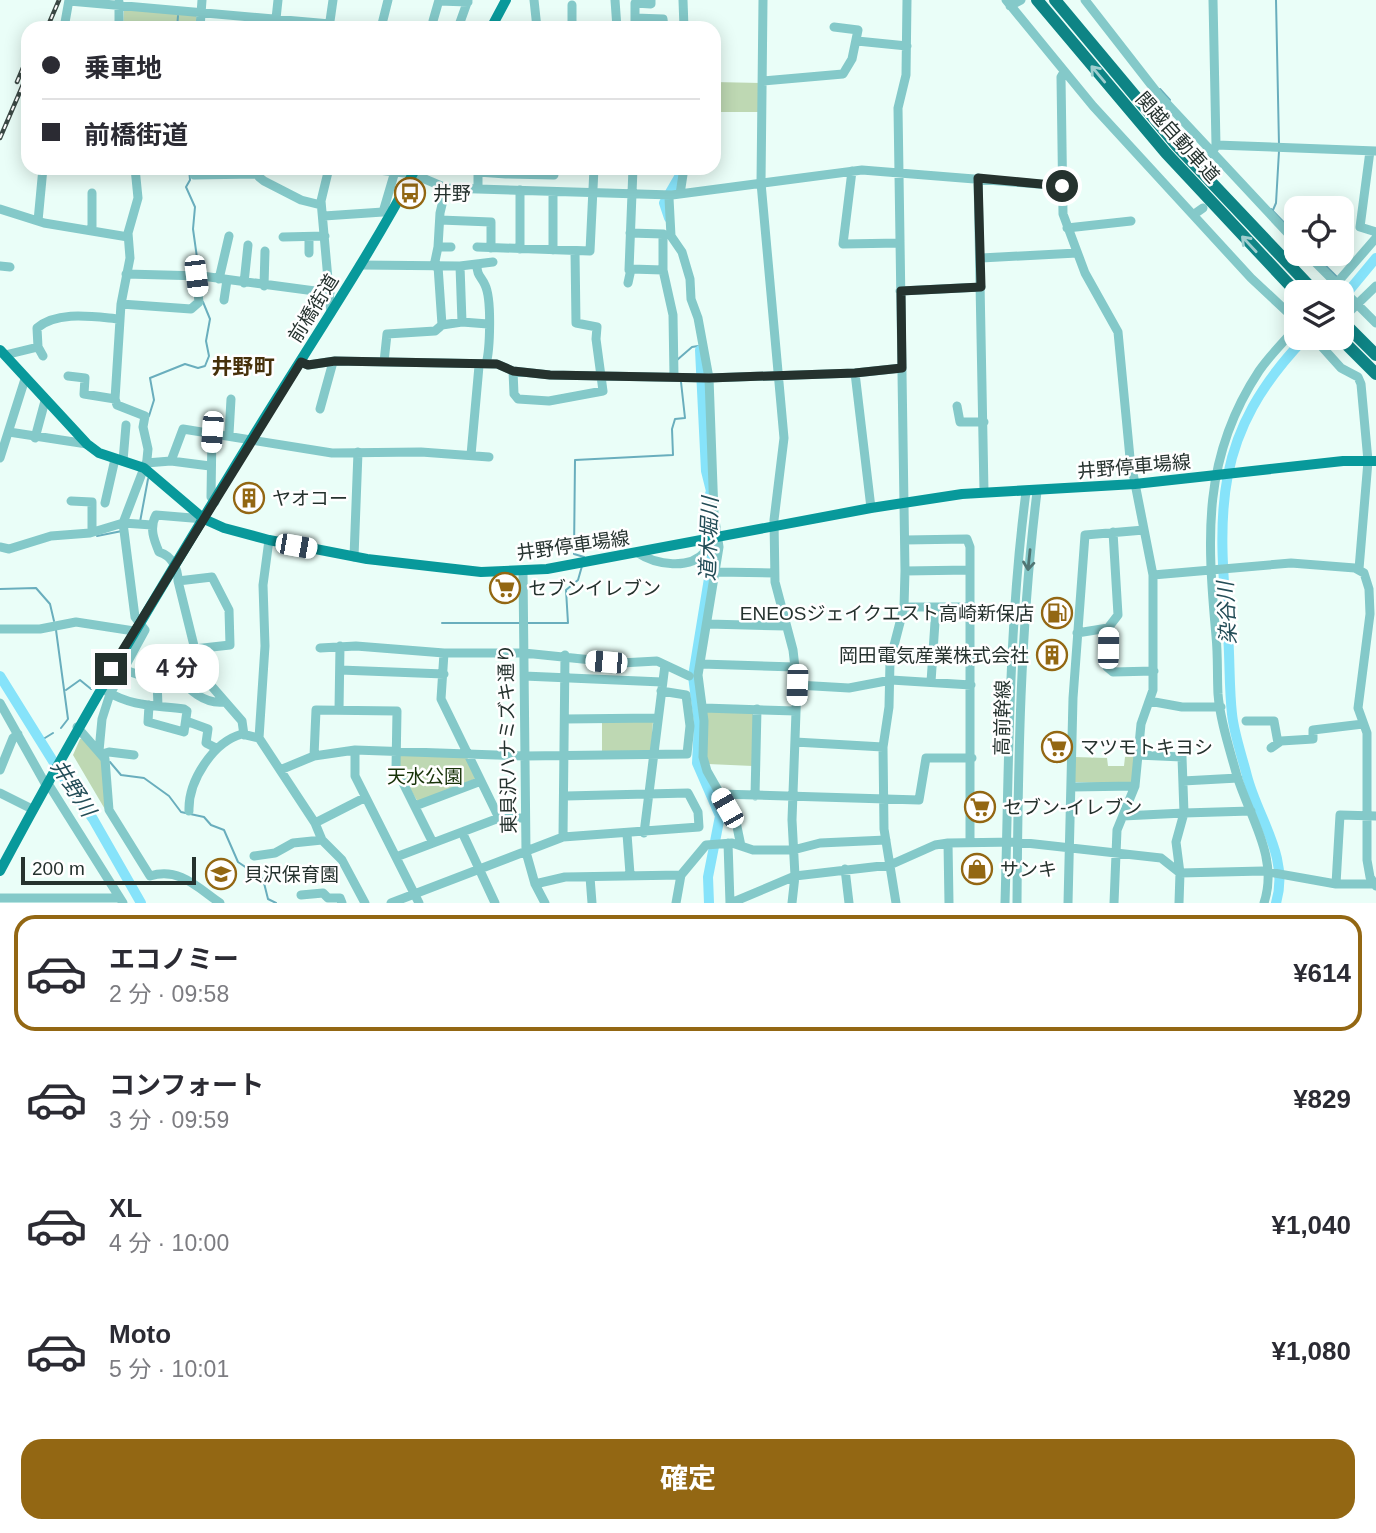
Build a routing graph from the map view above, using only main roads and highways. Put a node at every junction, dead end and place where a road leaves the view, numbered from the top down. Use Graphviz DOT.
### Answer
graph roads {
  1 [pos="1037,0"];
  2 [pos="1055,0"];
  3 [pos="507,1"];
  4 [pos="495,21"];
  5 [pos="411,175"];
  6 [pos="1285,280"];
  7 [pos="1304,280"];
  8 [pos="1354,328"];
  9 [pos="1352,350"];
  10 [pos="2,352"];
  11 [pos="1376,355"];
  12 [pos="1376,374"];
  13 [pos="1372,461"];
  14 [pos="204,519"];
  15 [pos="0,871"];
  6 -- 1 [label="highway, 関越自動車道, one-way"];
  2 -- 7 [label="highway, 関越自動車道"];
  3 -- 4 [label="main road"];
  5 -- 14 [label="main road, 前橋街道"];
  8 -- 11 [label="highway"];
  9 -- 12 [label="highway"];
  10 -- 14 [label="main road, 井野停車場線"];
  13 -- 14 [label="main road, 井野停車場線"];
  14 -- 15 [label="main road, 前橋街道"];
}
